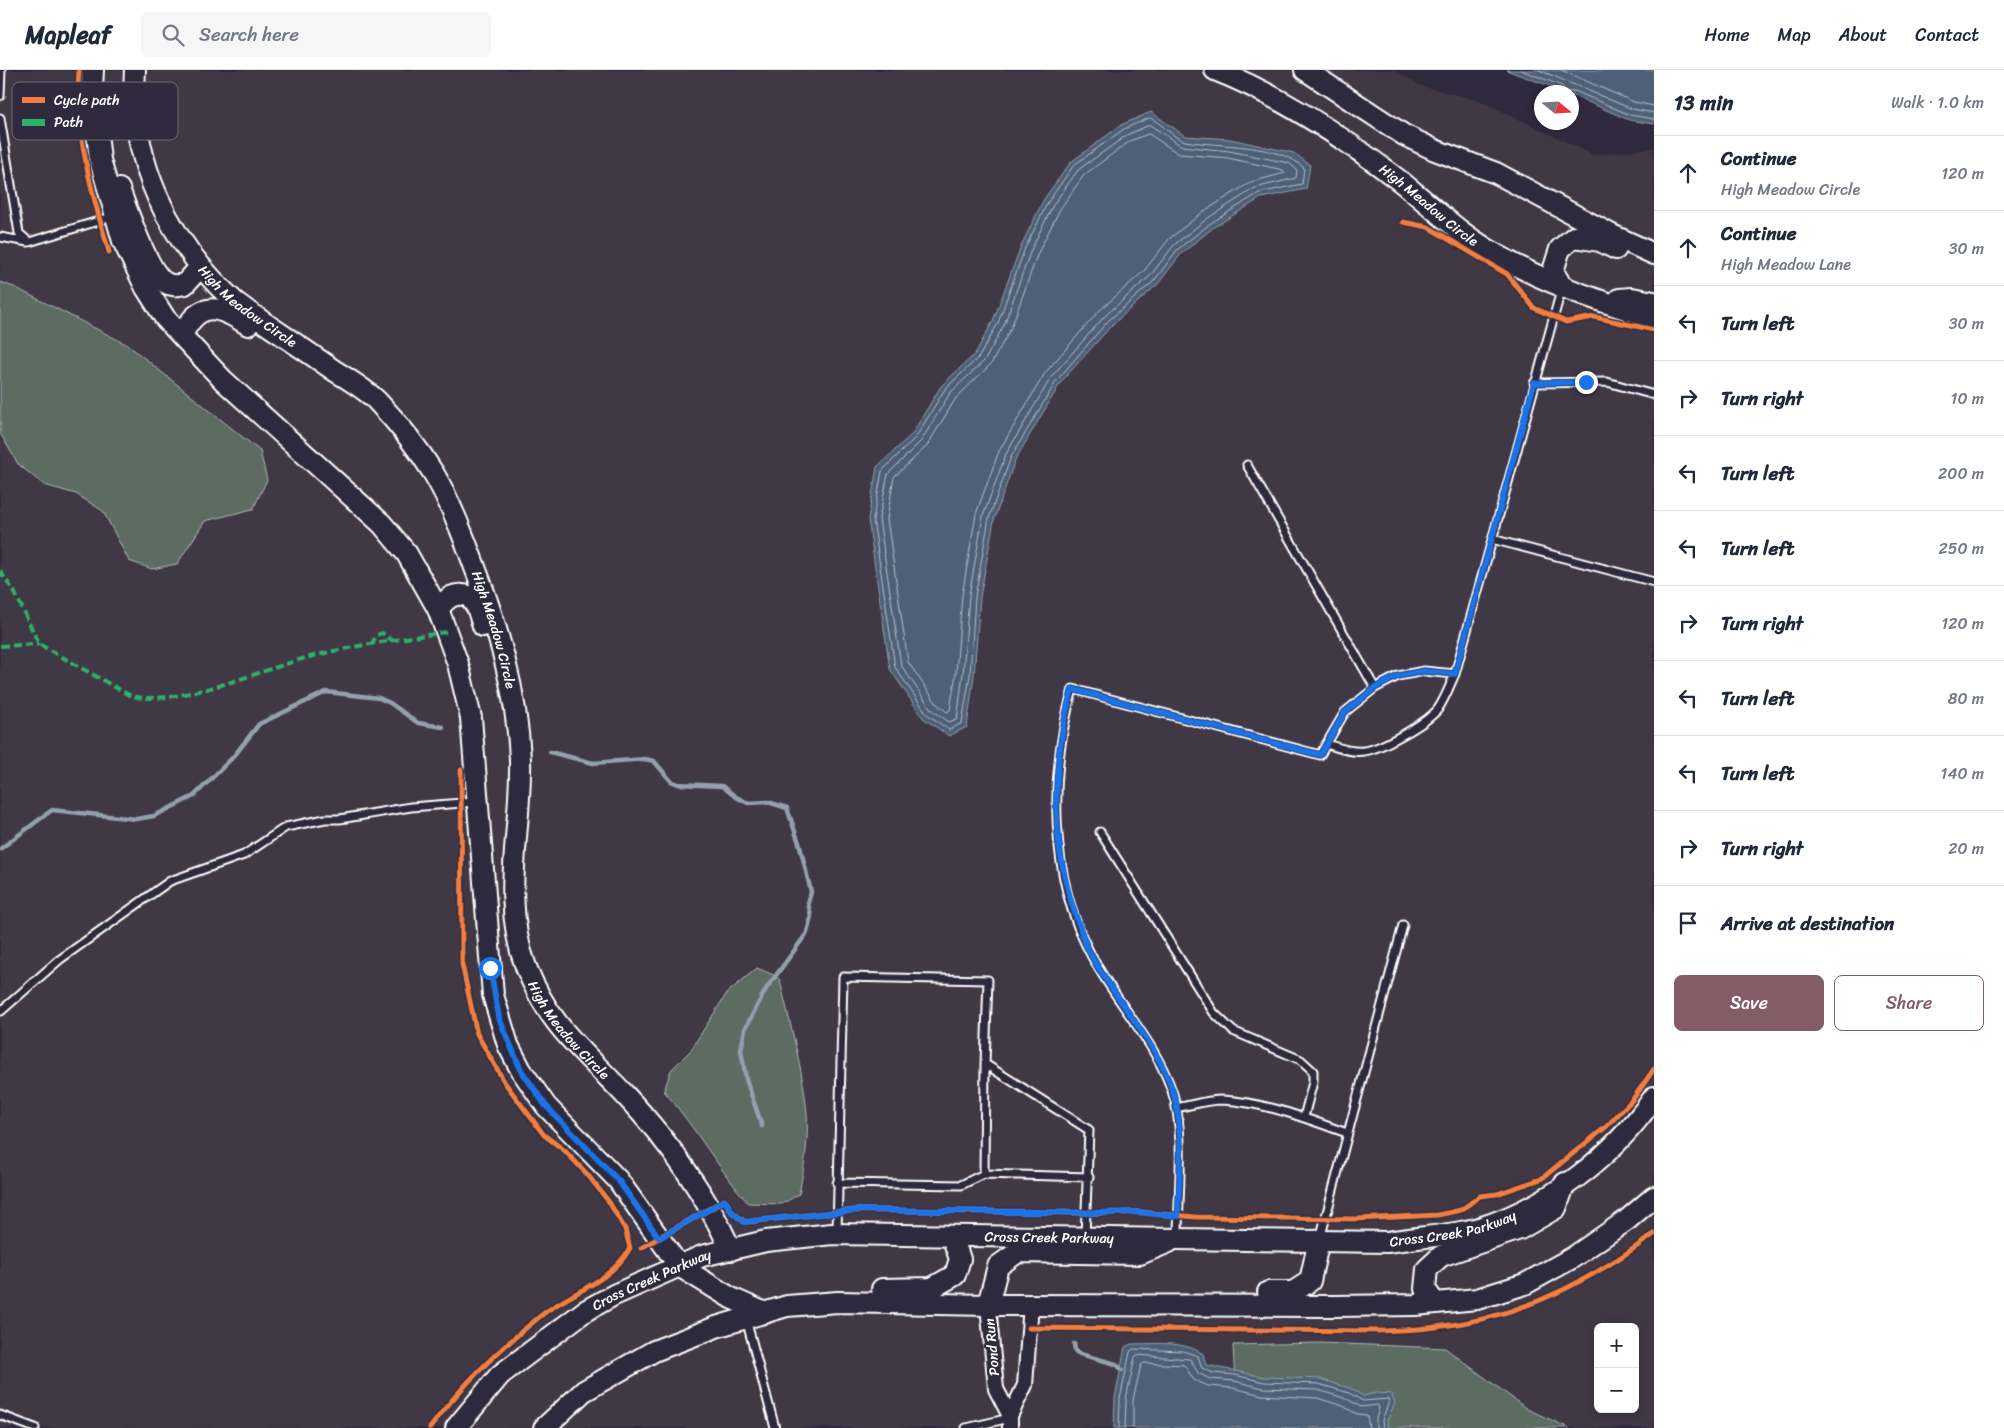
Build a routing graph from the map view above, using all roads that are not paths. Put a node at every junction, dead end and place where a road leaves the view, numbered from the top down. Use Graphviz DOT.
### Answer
graph roads {
  1 [pos="1,70"];
  2 [pos="1215,70"];
  3 [pos="1306,70"];
  4 [pos="0,96"];
  5 [pos="0,118"];
  6 [pos="98,140"];
  7 [pos="141,140"];
  8 [pos="122,214"];
  9 [pos="0,237"];
  10 [pos="29,242"];
  11 [pos="1654,254"];
  12 [pos="1654,266"];
  13 [pos="200,267"];
  14 [pos="1562,287"];
  15 [pos="1595,300"];
  16 [pos="1654,302"];
  17 [pos="1654,317"];
  18 [pos="182,335"];
  19 [pos="1534,383"];
  20 [pos="1654,395"];
  21 [pos="377,400"];
  22 [pos="1247,465"];
  23 [pos="1492,539"];
  24 [pos="1654,582"];
  25 [pos="438,609"];
  26 [pos="1455,674"];
  27 [pos="1375,688"];
  28 [pos="1326,744"];
  29 [pos="520,758"];
  30 [pos="478,802"];
  31 [pos="1100,832"];
  32 [pos="1403,925"];
  33 [pos="0,1010"];
  34 [pos="985,1064"];
  35 [pos="1654,1097"];
  36 [pos="1176,1108"];
  37 [pos="1304,1118"];
  38 [pos="1347,1132"];
  39 [pos="984,1174"];
  40 [pos="1089,1177"];
  41 [pos="837,1183"];
  42 [pos="1565,1184"];
  43 [pos="1654,1197"];
  44 [pos="837,1234"];
  45 [pos="952,1236"];
  46 [pos="1085,1237"];
  47 [pos="1178,1239"];
  48 [pos="1319,1240"];
  49 [pos="730,1250"];
  50 [pos="679,1266"];
  51 [pos="1435,1303"];
  52 [pos="810,1304"];
  53 [pos="1031,1304"];
  54 [pos="988,1305"];
  55 [pos="1161,1306"];
  56 [pos="756,1316"];
  57 [pos="0,1415"];
  58 [pos="1010,1421"];
  59 [pos="35,1428"];
  60 [pos="456,1428"];
  61 [pos="544,1428"];
  62 [pos="775,1428"];
  63 [pos="966,1428"];
  1 -- 4 [label="lane"];
  2 -- 14 [label="street, High Meadow Circle"];
  3 -- 11 [label="street"];
  5 -- 10 [label="lane"];
  6 -- 8 [label="street"];
  7 -- 13 [label="street, High Meadow Circle"];
  8 -- 10 [label="lane"];
  8 -- 13 [label="street"];
  8 -- 18 [label="street"];
  9 -- 10 [label="lane"];
  12 -- 14 [label="street"];
  13 -- 21 [label="street, High Meadow Circle"];
  14 -- 15 [label="street, High Meadow Circle"];
  14 -- 19 [label="lane"];
  15 -- 16 [label="street"];
  15 -- 17 [label="street, High Meadow Circle"];
  18 -- 21 [label="street"];
  18 -- 25 [label="street"];
  19 -- 20 [label="lane"];
  19 -- 23 [label="lane"];
  21 -- 29 [label="street, High Meadow Circle"];
  22 -- 27 [label="lane"];
  23 -- 24 [label="lane"];
  23 -- 26 [label="lane"];
  25 -- 29 [label="street"];
  25 -- 30 [label="street"];
  26 -- 27 [label="lane"];
  26 -- 28 [label="lane"];
  27 -- 28 [label="lane"];
  28 -- 36 [label="lane"];
  29 -- 49 [label="street, High Meadow Circle"];
  30 -- 33 [label="lane"];
  30 -- 50 [label="street"];
  31 -- 37 [label="lane"];
  32 -- 38 [label="lane"];
  34 -- 39 [label="lane"];
  34 -- 40 [label="lane"];
  34 -- 41 [label="lane"];
  35 -- 42 [label="street, Cross Creek Parkway"];
  36 -- 37 [label="lane"];
  36 -- 47 [label="lane"];
  37 -- 38 [label="lane"];
  38 -- 48 [label="lane"];
  39 -- 40 [label="lane"];
  39 -- 41 [label="lane"];
  40 -- 46 [label="lane"];
  41 -- 44 [label="lane"];
  42 -- 48 [label="street, Cross Creek Parkway"];
  42 -- 51 [label="street"];
  43 -- 51 [label="street"];
  44 -- 45 [label="street, Cross Creek Parkway"];
  44 -- 49 [label="street, Cross Creek Parkway"];
  45 -- 46 [label="street, Cross Creek Parkway"];
  45 -- 52 [label="street"];
  46 -- 47 [label="street, Cross Creek Parkway"];
  47 -- 48 [label="street, Cross Creek Parkway"];
  47 -- 54 [label="street"];
  48 -- 55 [label="street"];
  49 -- 50 [label="street, Cross Creek Parkway"];
  50 -- 56 [label="street"];
  50 -- 60 [label="street, Cross Creek Parkway"];
  51 -- 55 [label="street"];
  52 -- 54 [label="street"];
  52 -- 56 [label="street"];
  53 -- 54 [label="street"];
  53 -- 55 [label="street"];
  53 -- 58 [label="street"];
  54 -- 58 [label="street, Pond Run"];
  56 -- 61 [label="street"];
  56 -- 62 [label="lane"];
  57 -- 59 [label="lane"];
  58 -- 63 [label="lane"];
}
